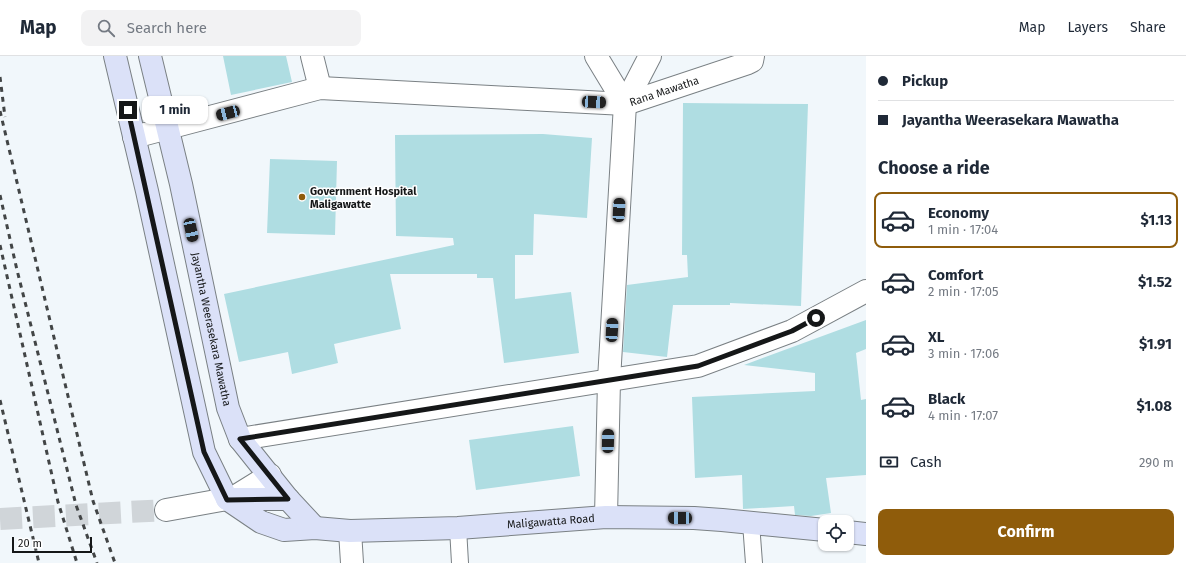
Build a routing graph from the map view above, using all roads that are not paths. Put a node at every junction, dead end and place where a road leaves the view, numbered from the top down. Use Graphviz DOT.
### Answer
graph roads {
  1 [pos="115,56"];
  2 [pos="150,56"];
  3 [pos="312,56"];
  4 [pos="596,56"];
  5 [pos="650,56"];
  6 [pos="753,56"];
  7 [pos="320,88"];
  8 [pos="625,104"];
  9 [pos="167,129"];
  10 [pos="134,137"];
  11 [pos="201,276"];
  12 [pos="167,283"];
  13 [pos="866,291"];
  14 [pos="609,380"];
  15 [pos="240,439"];
  16 [pos="270,475"];
  17 [pos="288,499"];
  18 [pos="227,500"];
  19 [pos="166,510"];
  20 [pos="606,517"];
  21 [pos="751,523"];
  22 [pos="315,528"];
  23 [pos="458,528"];
  24 [pos="818,529"];
  25 [pos="350,531"];
  26 [pos="854,533"];
  27 [pos="866,534"];
  28 [pos="352,563"];
  29 [pos="460,563"];
  30 [pos="754,563"];
  1 -- 10 [label="main road"];
  2 -- 9 [label="main road, Jayantha Weerasekara Mawatha"];
  3 -- 7 [label="street"];
  4 -- 8 [label="street, Rana Mawatha"];
  5 -- 8 [label="street"];
  6 -- 8 [label="street, Rana Mawatha"];
  7 -- 8 [label="street"];
  7 -- 9 [label="street"];
  8 -- 14 [label="street"];
  9 -- 10 [label="street"];
  9 -- 11 [label="main road, Jayantha Weerasekara Mawatha"];
  10 -- 12 [label="main road"];
  11 -- 12 [label="main road"];
  11 -- 15 [label="main road, Jayantha Weerasekara Mawatha"];
  12 -- 18 [label="main road"];
  13 -- 14 [label="street"];
  14 -- 15 [label="street"];
  14 -- 20 [label="street"];
  15 -- 16 [label="main road, Jayantha Weerasekara Mawatha"];
  16 -- 17 [label="main road"];
  16 -- 18 [label="street"];
  17 -- 18 [label="main road"];
  17 -- 22 [label="main road"];
  18 -- 19 [label="street"];
  18 -- 22 [label="main road"];
  20 -- 21 [label="main road, Maligawatta Road"];
  20 -- 23 [label="main road, Maligawatta Road"];
  21 -- 24 [label="main road, Maligawatta Road"];
  21 -- 30 [label="lane"];
  22 -- 25 [label="main road, Maligawatta Road"];
  23 -- 25 [label="main road, Maligawatta Road"];
  23 -- 29 [label="lane"];
  25 -- 28 [label="street"];
  26 -- 27 [label="main road"];
}
